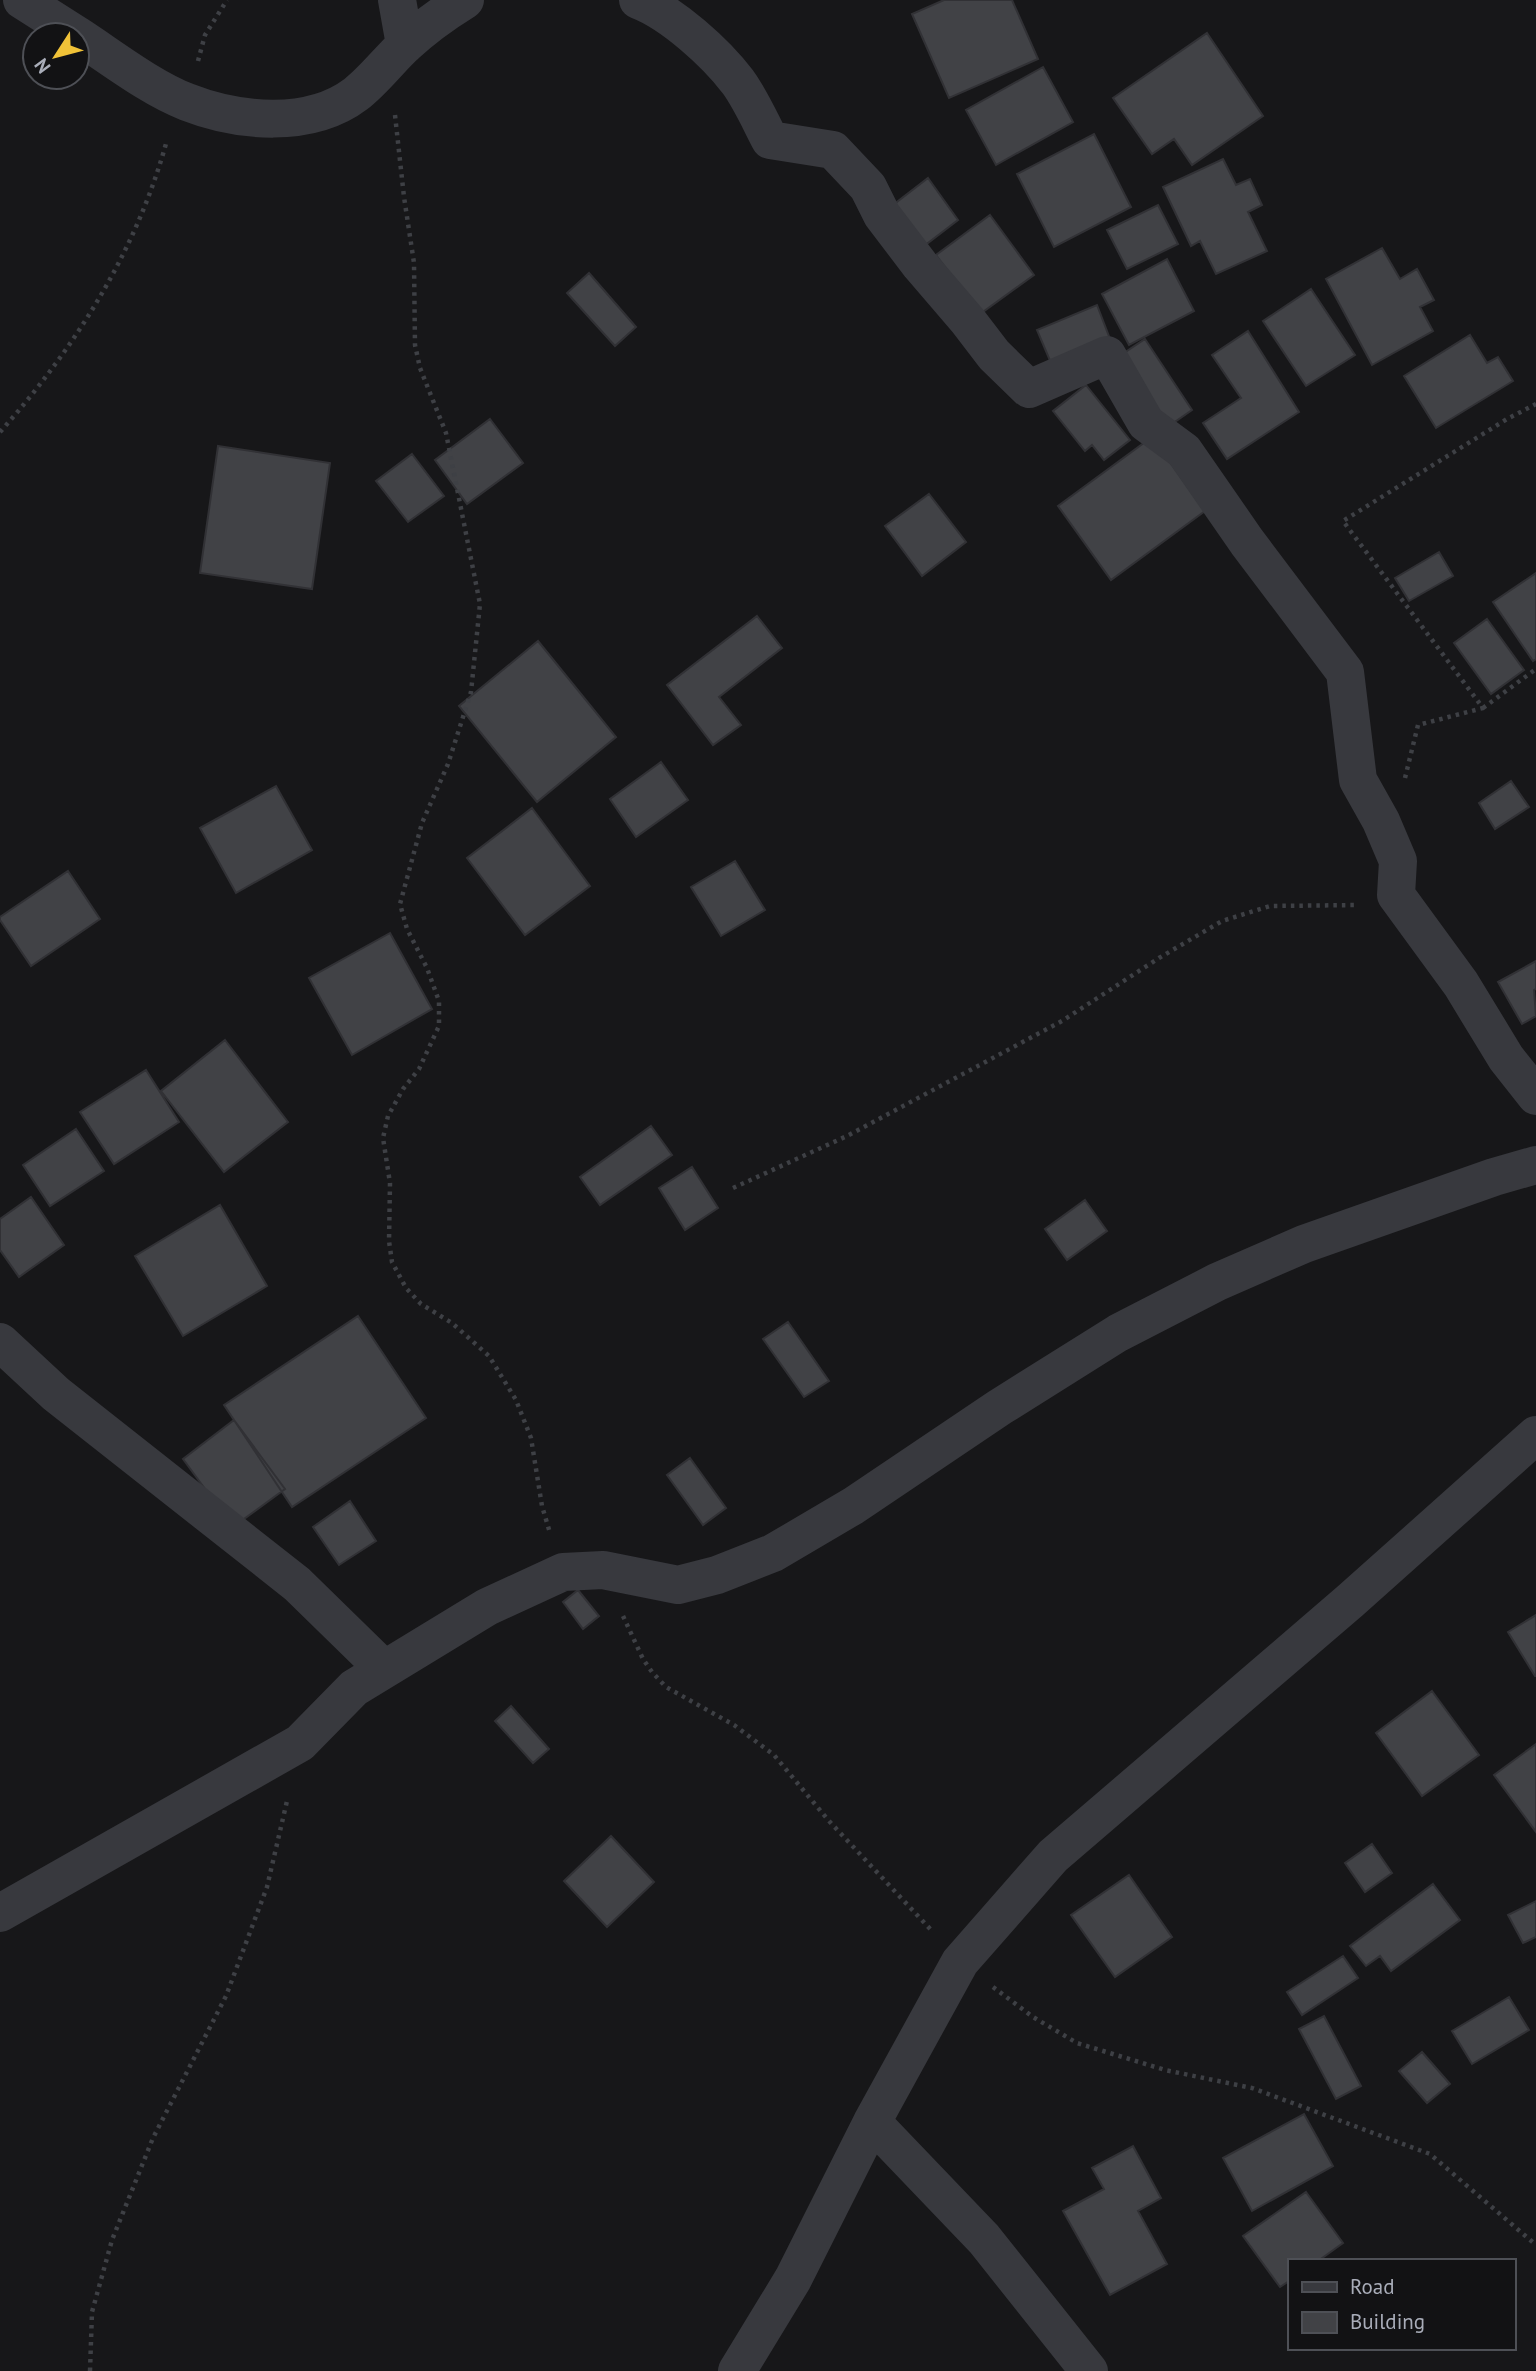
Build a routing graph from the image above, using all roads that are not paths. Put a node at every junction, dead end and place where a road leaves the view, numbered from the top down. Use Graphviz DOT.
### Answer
graph roads {
  1 [pos="22,0"];
  2 [pos="397,0"];
  3 [pos="465,0"];
  4 [pos="638,0"];
  5 [pos="55,21"];
  6 [pos="91,44"];
  7 [pos="394,58"];
  8 [pos="1536,1096"];
  9 [pos="1536,1165"];
  10 [pos="0,1342"];
  11 [pos="1536,1435"];
  12 [pos="384,1670"];
  13 [pos="0,1913"];
  14 [pos="873,2122"];
  15 [pos="737,2371"];
  16 [pos="1089,2371"];
  1 -- 5 [label="street"];
  2 -- 7 [label="street"];
  3 -- 7 [label="street"];
  4 -- 8 [label="street"];
  6 -- 7 [label="street"];
  9 -- 12 [label="street"];
  10 -- 12 [label="street"];
  11 -- 14 [label="street"];
  12 -- 13 [label="street"];
  14 -- 15 [label="street"];
  14 -- 16 [label="street"];
}
